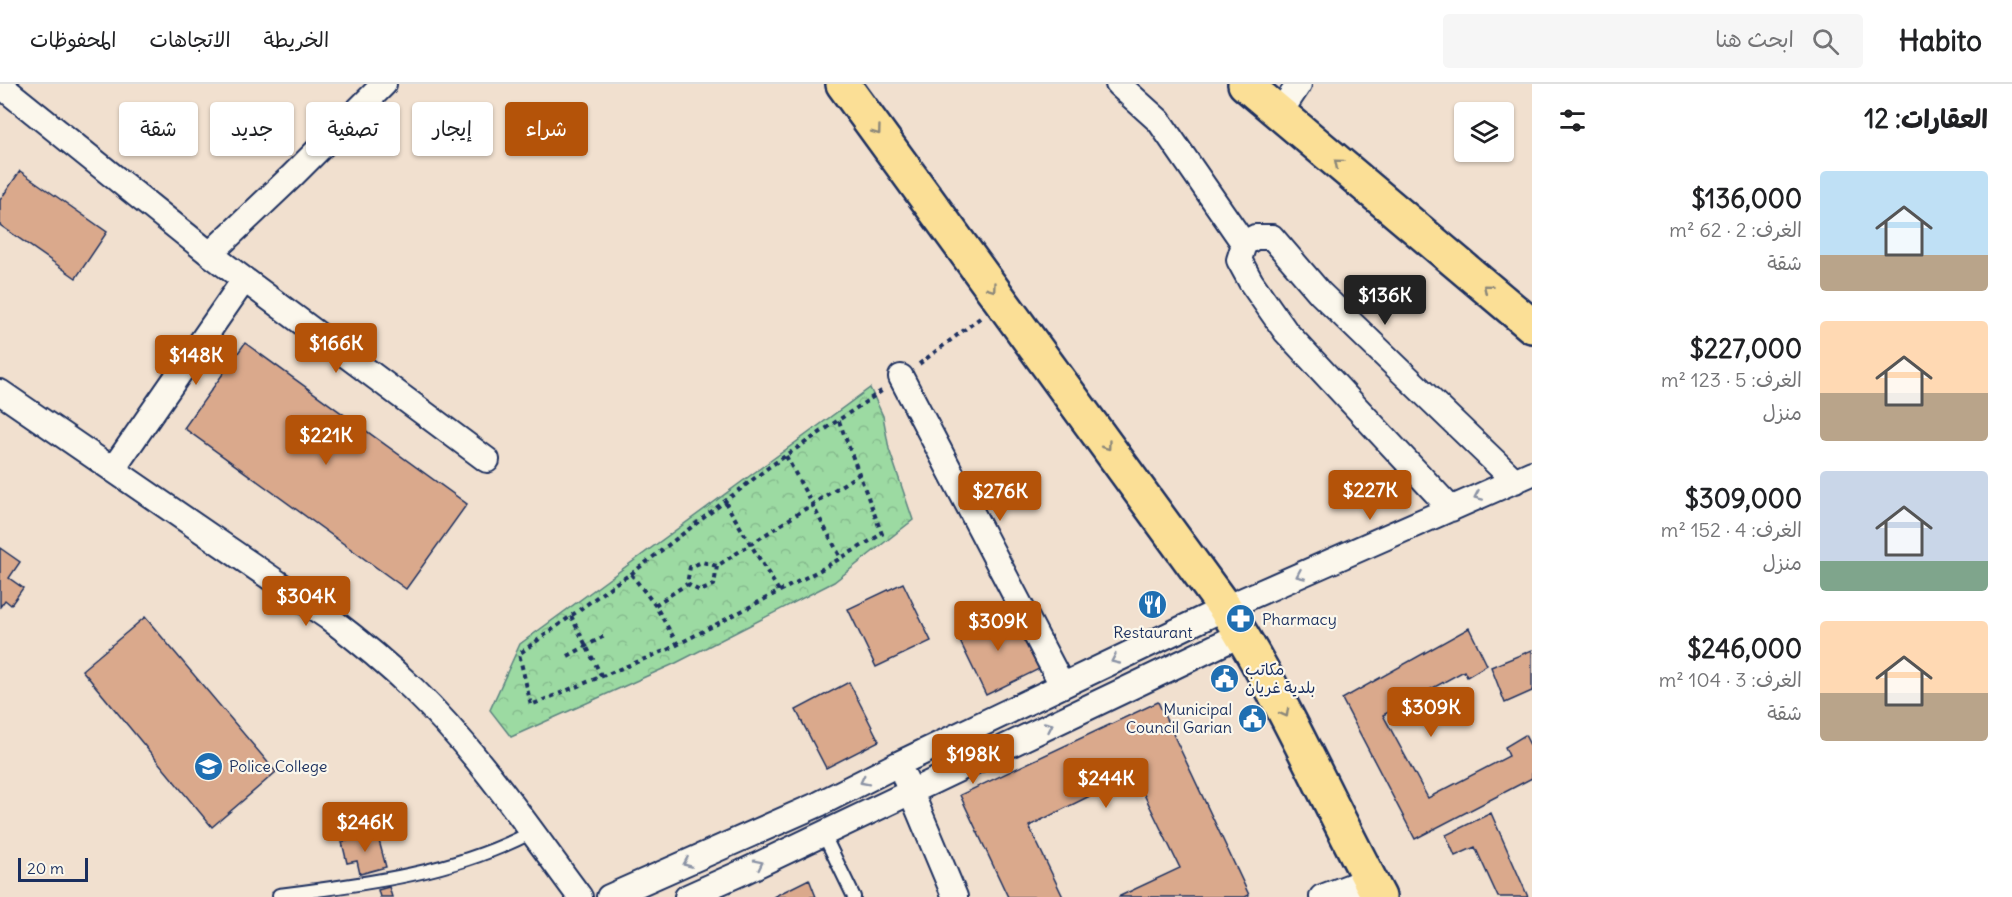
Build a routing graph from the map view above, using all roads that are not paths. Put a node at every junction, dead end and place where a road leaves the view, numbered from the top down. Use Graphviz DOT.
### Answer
graph roads {
  1 [pos="384,84"];
  2 [pos="843,84"];
  3 [pos="1118,84"];
  4 [pos="1245,84"];
  5 [pos="1299,84"];
  6 [pos="0,85"];
  7 [pos="1279,114"];
  8 [pos="1244,244"];
  9 [pos="210,254"];
  10 [pos="244,280"];
  11 [pos="1532,326"];
  12 [pos="901,377"];
  13 [pos="0,392"];
  14 [pos="487,460"];
  15 [pos="113,469"];
  16 [pos="1523,477"];
  17 [pos="1451,508"];
  18 [pos="1233,621"];
  19 [pos="1062,685"];
  20 [pos="898,764"];
  21 [pos="911,791"];
  22 [pos="532,832"];
  23 [pos="823,833"];
  24 [pos="1374,888"];
  25 [pos="279,895"];
  26 [pos="580,897"];
  27 [pos="609,897"];
  28 [pos="687,897"];
  29 [pos="854,897"];
  30 [pos="955,897"];
  31 [pos="1322,897"];
  1 -- 9 [label="street"];
  2 -- 18 [label="main road, one-way"];
  3 -- 8 [label="street"];
  4 -- 7 [label="main road"];
  5 -- 7 [label="street"];
  6 -- 9 [label="street"];
  11 -- 7 [label="main road, one-way"];
  8 -- 16 [label="street"];
  8 -- 17 [label="street"];
  9 -- 10 [label="street"];
  10 -- 14 [label="street"];
  10 -- 15 [label="street"];
  12 -- 19 [label="street"];
  13 -- 15 [label="street"];
  15 -- 22 [label="street"];
  16 -- 17 [label="street, one-way"];
  17 -- 18 [label="street, one-way"];
  18 -- 19 [label="street, one-way"];
  21 -- 18 [label="street, one-way"];
  18 -- 24 [label="main road, one-way"];
  19 -- 20 [label="street"];
  20 -- 21 [label="street"];
  20 -- 27 [label="street, one-way"];
  21 -- 23 [label="street"];
  21 -- 30 [label="street"];
  22 -- 25 [label="lane"];
  22 -- 26 [label="street"];
  28 -- 23 [label="street, one-way"];
  23 -- 29 [label="lane"];
  24 -- 31 [label="street"];
}
